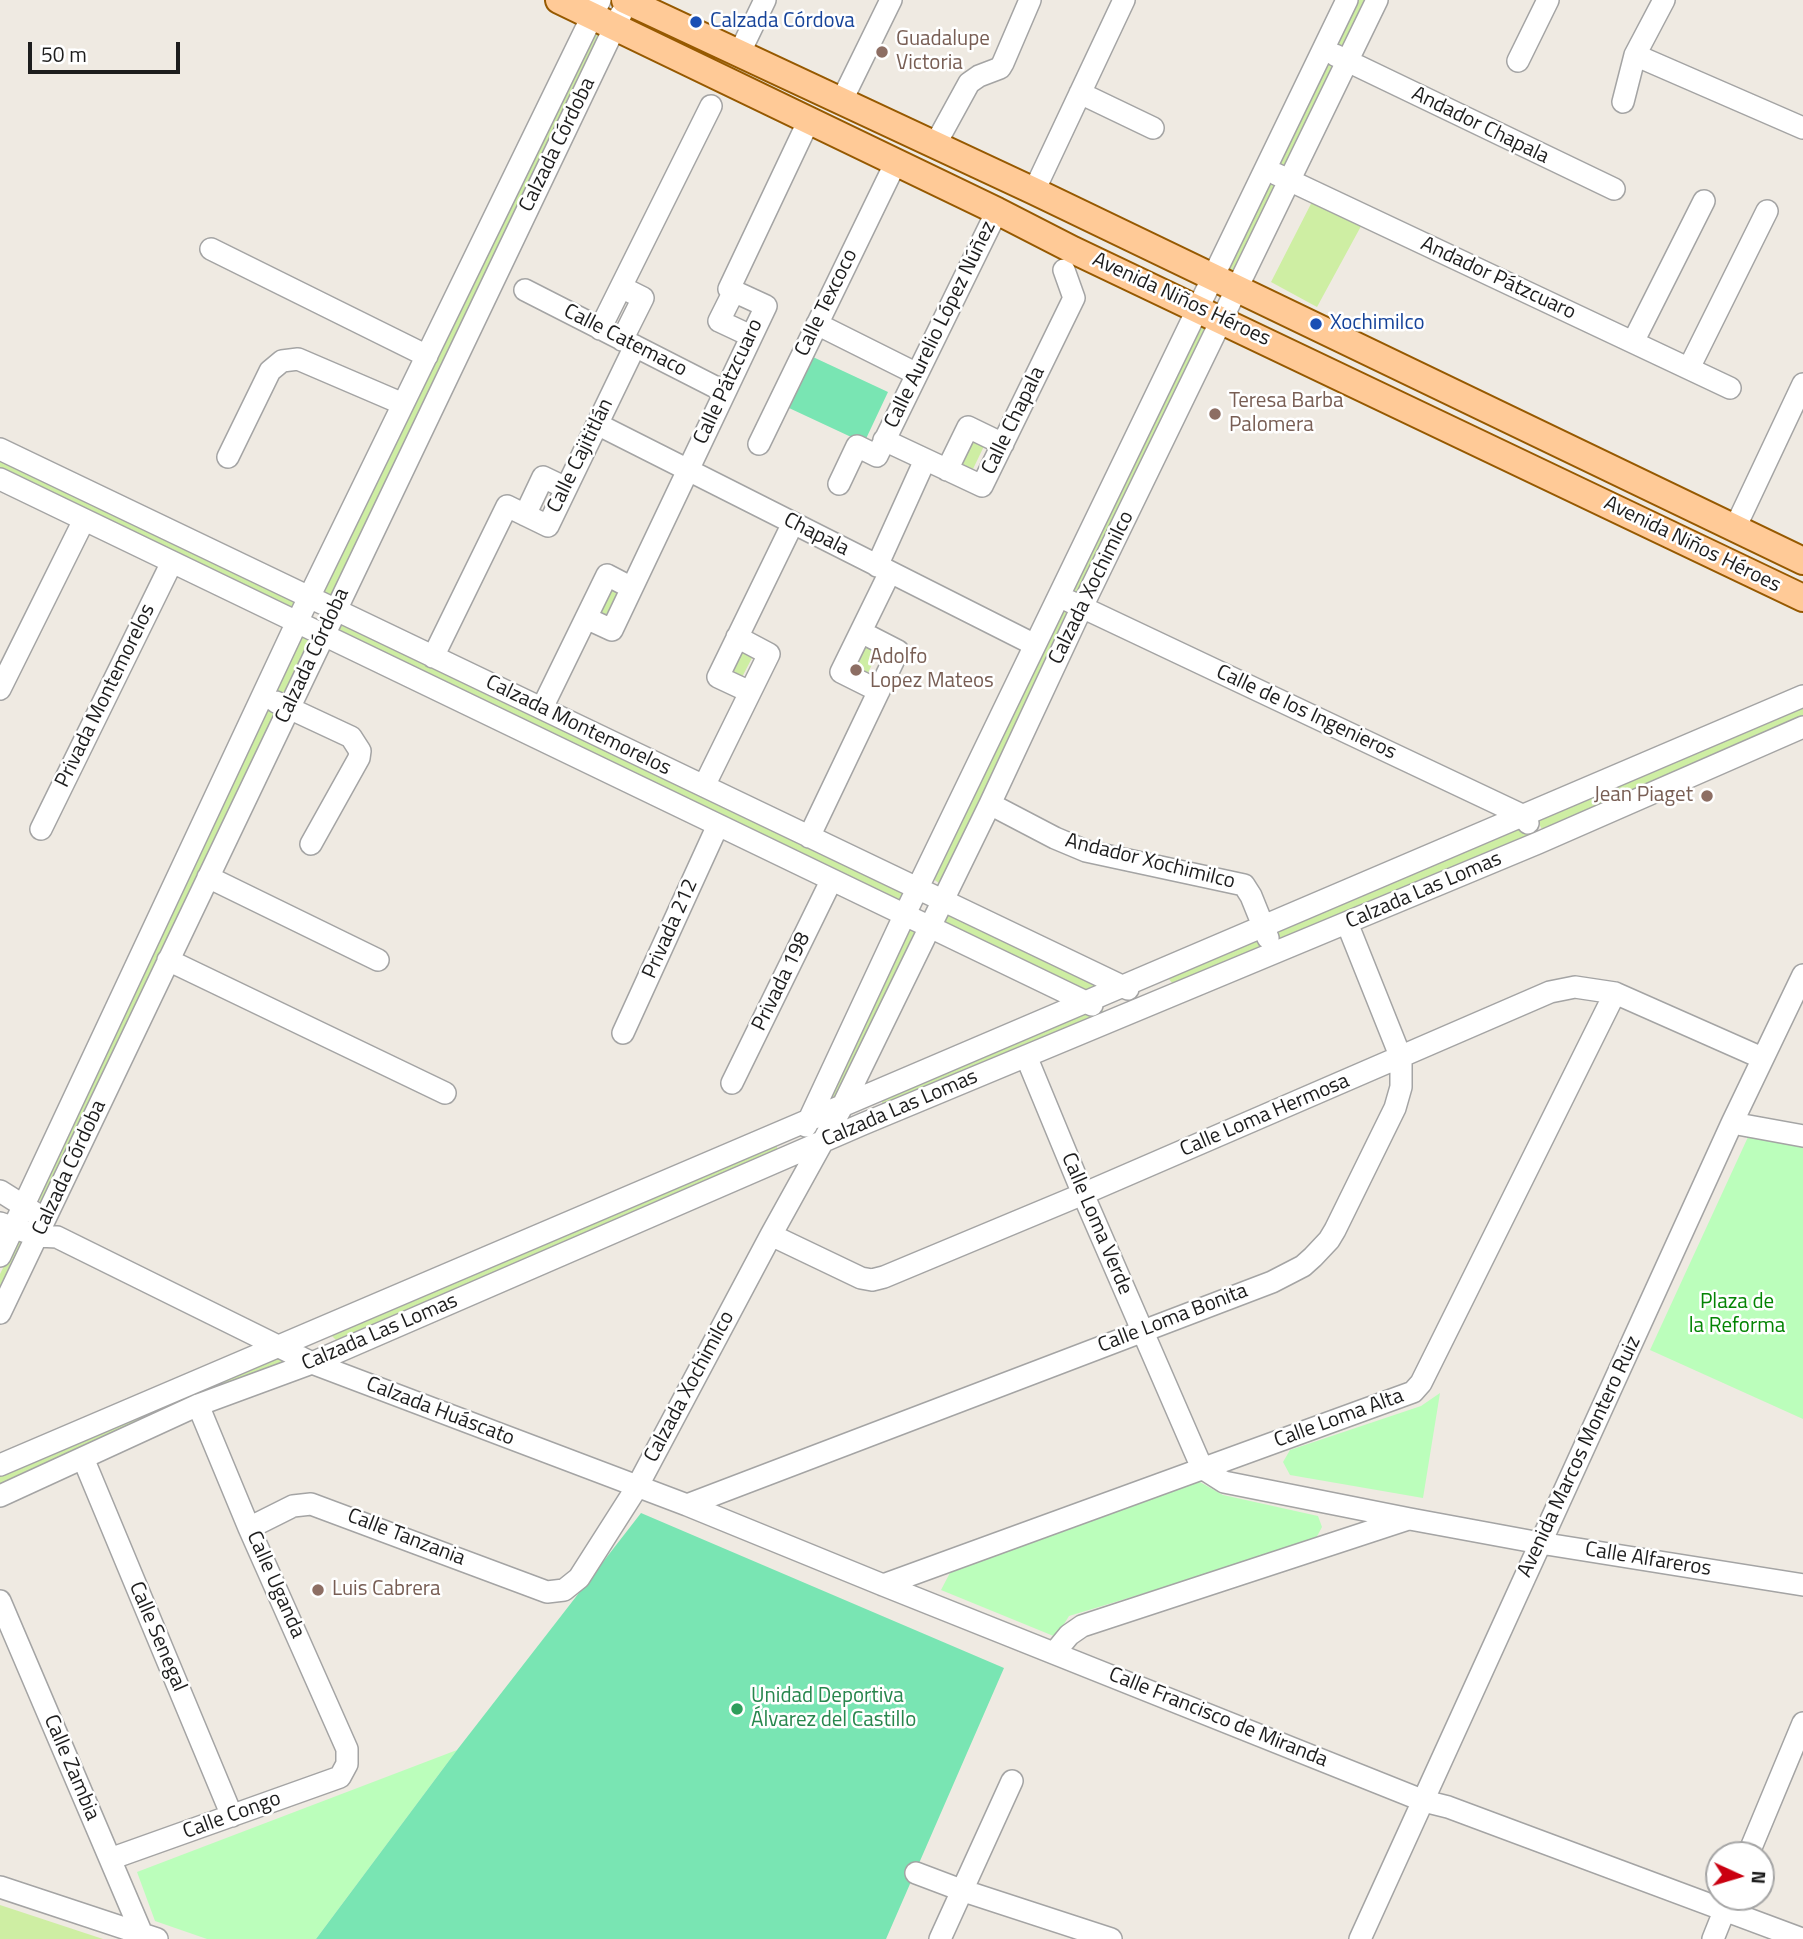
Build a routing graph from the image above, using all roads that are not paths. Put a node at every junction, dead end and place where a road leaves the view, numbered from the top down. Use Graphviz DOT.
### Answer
graph roads {
  1 [pos="559,0"];
  2 [pos="627,0"];
  3 [pos="765,0"];
  4 [pos="891,0"];
  5 [pos="1030,0"];
  6 [pos="1124,0"];
  7 [pos="1346,0"];
  8 [pos="1377,0"];
  9 [pos="1548,0"];
  10 [pos="1664,0"];
  11 [pos="603,14"];
  12 [pos="1324,48"];
  13 [pos="739,54"];
  14 [pos="1635,55"];
  15 [pos="1518,61"];
  16 [pos="1347,62"];
  17 [pos="1080,93"];
  18 [pos="841,102"];
  19 [pos="1623,102"];
  20 [pos="711,107"];
  21 [pos="809,120"];
  22 [pos="1153,128"];
  23 [pos="1803,128"];
  24 [pos="935,145"];
  25 [pos="896,162"];
  26 [pos="1265,169"];
  27 [pos="1289,181"];
  28 [pos="1614,189"];
  29 [pos="1034,191"];
  30 [pos="1704,201"];
  31 [pos="997,211"];
  32 [pos="1767,211"];
  33 [pos="211,249"];
  34 [pos="1064,270"];
  35 [pos="1213,276"];
  36 [pos="621,287"];
  37 [pos="460,288"];
  38 [pos="1237,288"];
  39 [pos="525,290"];
  40 [pos="734,291"];
  41 [pos="484,300"];
  42 [pos="1210,313"];
  43 [pos="817,324"];
  44 [pos="600,329"];
  45 [pos="751,336"];
  46 [pos="1633,342"];
  47 [pos="629,343"];
  48 [pos="427,356"];
  49 [pos="1689,368"];
  50 [pos="917,374"];
  51 [pos="1803,384"];
  52 [pos="1730,388"];
  53 [pos="725,392"];
  54 [pos="404,404"];
  55 [pos="597,424"];
  56 [pos="884,440"];
  57 [pos="759,444"];
  58 [pos="1003,444"];
  59 [pos="0,449"];
  60 [pos="228,457"];
  61 [pos="925,460"];
  62 [pos="947,470"];
  63 [pos="687,471"];
  64 [pos="0,479"];
  65 [pos="839,484"];
  66 [pos="84,520"];
  67 [pos="793,523"];
  68 [pos="1735,528"];
  69 [pos="1803,561"];
  70 [pos="172,562"];
  71 [pos="884,569"];
  72 [pos="632,588"];
  73 [pos="1060,596"];
  74 [pos="310,597"];
  75 [pos="1803,598"];
  76 [pos="1082,607"];
  77 [pos="335,610"];
  78 [pos="586,618"];
  79 [pos="297,622"];
  80 [pos="861,632"];
  81 [pos="323,635"];
  82 [pos="737,637"];
  83 [pos="1035,645"];
  84 [pos="433,657"];
  85 [pos="6,662"];
  86 [pos="464,671"];
  87 [pos="0,689"];
  88 [pos="879,691"];
  89 [pos="750,692"];
  90 [pos="264,693"];
  91 [pos="1803,696"];
  92 [pos="452,697"];
  93 [pos="542,708"];
  94 [pos="288,709"];
  95 [pos="1803,727"];
  96 [pos="649,760"];
  97 [pos="637,786"];
  98 [pos="704,786"];
  99 [pos="990,804"];
  100 [pos="1524,816"];
  101 [pos="719,825"];
  102 [pos="41,829"];
  103 [pos="809,837"];
  104 [pos="1538,843"];
  105 [pos="311,844"];
  106 [pos="208,877"];
  107 [pos="831,881"];
  108 [pos="917,888"];
  109 [pos="942,900"];
  110 [pos="167,902"];
  111 [pos="191,912"];
  112 [pos="905,915"];
  113 [pos="1346,923"];
  114 [pos="929,926"];
  115 [pos="1264,927"];
  116 [pos="1275,953"];
  117 [pos="168,960"];
  118 [pos="378,960"];
  119 [pos="1803,975"];
  120 [pos="1123,987"];
  121 [pos="1615,993"];
  122 [pos="1086,1002"];
  123 [pos="1156,1002"];
  124 [pos="1118,1018"];
  125 [pos="624,1034"];
  126 [pos="1026,1056"];
  127 [pos="1401,1058"];
  128 [pos="1762,1058"];
  129 [pos="732,1083"];
  130 [pos="445,1093"];
  131 [pos="844,1105"];
  132 [pos="807,1120"];
  133 [pos="1732,1124"];
  134 [pos="1803,1136"];
  135 [pos="824,1142"];
  136 [pos="800,1152"];
  137 [pos="806,1176"];
  138 [pos="0,1191"];
  139 [pos="1083,1194"];
  140 [pos="24,1207"];
  141 [pos="7,1225"];
  142 [pos="47,1231"];
  143 [pos="771,1236"];
  144 [pos="0,1256"];
  145 [pos="0,1313"];
  146 [pos="1143,1331"];
  147 [pos="277,1347"];
  148 [pos="312,1363"];
  149 [pos="198,1405"];
  150 [pos="83,1458"];
  151 [pos="0,1465"];
  152 [pos="1202,1468"];
  153 [pos="637,1487"];
  154 [pos="0,1496"];
  155 [pos="687,1505"];
  156 [pos="1410,1519"];
  157 [pos="249,1528"];
  158 [pos="1540,1543"];
  159 [pos="1803,1585"];
  160 [pos="883,1586"];
  161 [pos="564,1590"];
  162 [pos="0,1601"];
  163 [pos="1055,1652"];
  164 [pos="1803,1723"];
  165 [pos="347,1764"];
  166 [pos="1012,1781"];
  167 [pos="1424,1801"];
  168 [pos="232,1816"];
  169 [pos="1754,1841"];
  170 [pos="110,1859"];
  171 [pos="916,1873"];
  172 [pos="0,1886"];
  173 [pos="961,1891"];
  174 [pos="1705,1896"];
  175 [pos="1725,1911"];
  176 [pos="1743,1911"];
  177 [pos="1056,1931"];
  178 [pos="150,1936"];
  179 [pos="940,1939"];
  180 [pos="1111,1939"];
  181 [pos="1360,1939"];
  182 [pos="1713,1939"];
  183 [pos="1802,1939"];
  1 -- 11 [label="main road, Avenida Niños Héroes"];
  2 -- 11 [label="street, Calzada Córdoba"];
  2 -- 13 [label="main road, Avenida Niños Héroes"];
  3 -- 13 [label="street"];
  4 -- 18 [label="street"];
  5 -- 24 [label="street"];
  6 -- 17 [label="street"];
  7 -- 12 [label="street, Calzada Xochimilco"];
  8 -- 16 [label="street, Calzada Xochimilco"];
  9 -- 15 [label="street"];
  10 -- 14 [label="street"];
  11 -- 21 [label="main road, Avenida Niños Héroes"];
  11 -- 37 [label="street, Calzada Córdoba"];
  11 -- 41 [label="street, Calzada Córdoba"];
  12 -- 16 [label="street, Andador Chapala"];
  12 -- 26 [label="street, Calzada Xochimilco"];
  13 -- 18 [label="main road, Avenida Niños Héroes"];
  14 -- 19 [label="street"];
  14 -- 23 [label="street"];
  16 -- 27 [label="street, Calzada Xochimilco"];
  16 -- 28 [label="street, Andador Chapala"];
  17 -- 22 [label="street"];
  17 -- 29 [label="street"];
  18 -- 24 [label="main road, Avenida Niños Héroes"];
  20 -- 36 [label="street"];
  21 -- 25 [label="main road, Avenida Niños Héroes"];
  21 -- 40 [label="street, Calle Pátzcuaro"];
  24 -- 29 [label="main road, Avenida Niños Héroes"];
  25 -- 31 [label="main road, Avenida Niños Héroes"];
  25 -- 43 [label="street, Calle Texcoco"];
  26 -- 27 [label="street, Andador Pátzcuaro"];
  26 -- 35 [label="street, Calzada Xochimilco"];
  27 -- 38 [label="street, Calzada Xochimilco"];
  27 -- 46 [label="street, Andador Pátzcuaro"];
  29 -- 35 [label="main road, Avenida Niños Héroes"];
  30 -- 46 [label="street"];
  31 -- 42 [label="main road, Avenida Niños Héroes"];
  31 -- 50 [label="street, Calle Aurelio López Núñez"];
  32 -- 49 [label="street"];
  33 -- 48 [label="street"];
  34 -- 58 [label="street, Calle Chapala"];
  35 -- 38 [label="main road, Avenida Niños Héroes"];
  35 -- 42 [label="street, Calzada Xochimilco"];
  36 -- 44 [label="street"];
  36 -- 47 [label="street, Calle Cajititlán"];
  37 -- 41 [label="street"];
  37 -- 48 [label="street, Calzada Córdoba"];
  38 -- 42 [label="street, Calzada Xochimilco"];
  38 -- 68 [label="main road, Avenida Niños Héroes"];
  39 -- 44 [label="street, Calle Catemaco"];
  40 -- 45 [label="street, Calle Pátzcuaro"];
  40 -- 45 [label="street"];
  41 -- 77 [label="street, Calzada Córdoba"];
  42 -- 73 [label="street, Calzada Xochimilco"];
  42 -- 75 [label="main road, Avenida Niños Héroes"];
  42 -- 76 [label="street, Calzada Xochimilco"];
  43 -- 50 [label="street"];
  43 -- 57 [label="street, Calle Texcoco"];
  44 -- 47 [label="street, Calle Catemaco"];
  45 -- 53 [label="street, Calle Pátzcuaro"];
  46 -- 49 [label="street, Andador Pátzcuaro"];
  47 -- 53 [label="street, Calle Catemaco"];
  47 -- 55 [label="street, Calle Cajititlán"];
  48 -- 54 [label="street, Calzada Córdoba"];
  49 -- 52 [label="street, Andador Pátzcuaro"];
  50 -- 56 [label="street, Calle Aurelio López Núñez"];
  51 -- 68 [label="street"];
  53 -- 63 [label="street, Calle Pátzcuaro"];
  54 -- 60 [label="street"];
  54 -- 74 [label="street, Calzada Córdoba"];
  55 -- 63 [label="street, Chapala"];
  55 -- 84 [label="street, Calle Cajititlán"];
  56 -- 61 [label="street, Calle Chapala"];
  56 -- 65 [label="street"];
  58 -- 62 [label="street, Calle Chapala"];
  58 -- 62 [label="street"];
  59 -- 74 [label="street, Calzada Montemorelos"];
  61 -- 62 [label="street, Calle Chapala"];
  61 -- 71 [label="street"];
  63 -- 67 [label="street, Chapala"];
  63 -- 72 [label="street, Calle Pátzcuaro"];
  64 -- 66 [label="street, Calzada Montemorelos"];
  66 -- 70 [label="street, Calzada Montemorelos"];
  66 -- 85 [label="street"];
  67 -- 71 [label="street, Chapala"];
  67 -- 82 [label="street"];
  68 -- 69 [label="main road, Avenida Niños Héroes"];
  70 -- 79 [label="street, Calzada Montemorelos"];
  70 -- 102 [label="street, Privada Montemorelos"];
  71 -- 80 [label="street"];
  71 -- 83 [label="street, Chapala"];
  72 -- 78 [label="street"];
  72 -- 78 [label="street, Calle Pátzcuaro"];
  73 -- 76 [label="street, Calle de los Ingenieros"];
  73 -- 83 [label="street, Calzada Xochimilco"];
  74 -- 77 [label="street, Calzada Montemorelos"];
  74 -- 79 [label="street, Calzada Córdoba"];
  76 -- 99 [label="street, Calzada Xochimilco"];
  76 -- 100 [label="street, Calle de los Ingenieros"];
  77 -- 81 [label="street, Calzada Córdoba"];
  77 -- 84 [label="street, Calzada Montemorelos"];
  78 -- 93 [label="street"];
  79 -- 81 [label="street, Calzada Montemorelos"];
  79 -- 90 [label="street, Calzada Córdoba"];
  80 -- 88 [label="street"];
  80 -- 88 [label="street"];
  81 -- 92 [label="street, Calzada Montemorelos"];
  81 -- 94 [label="street, Calzada Córdoba"];
  82 -- 89 [label="street"];
  82 -- 89 [label="street"];
  83 -- 108 [label="street, Calzada Xochimilco"];
  84 -- 86 [label="street, Calzada Montemorelos"];
  85 -- 87 [label="street"];
  86 -- 92 [label="street"];
  86 -- 93 [label="street, Calzada Montemorelos"];
  88 -- 103 [label="street"];
  89 -- 98 [label="street"];
  90 -- 94 [label="street"];
  90 -- 110 [label="street, Calzada Córdoba"];
  91 -- 100 [label="street, Calzada Las Lomas"];
  92 -- 97 [label="street, Calzada Montemorelos"];
  93 -- 96 [label="street, Calzada Montemorelos"];
  94 -- 105 [label="street"];
  94 -- 106 [label="street, Calzada Córdoba"];
  95 -- 104 [label="street, Calzada Las Lomas"];
  96 -- 97 [label="street"];
  96 -- 98 [label="street, Calzada Montemorelos"];
  97 -- 101 [label="street, Calzada Montemorelos"];
  98 -- 103 [label="street, Calzada Montemorelos"];
  99 -- 109 [label="street, Calzada Xochimilco"];
  99 -- 115 [label="street, Andador Xochimilco"];
  100 -- 104 [label="street"];
  100 -- 115 [label="street, Calzada Las Lomas"];
  101 -- 107 [label="street, Calzada Montemorelos"];
  101 -- 125 [label="street, Privada 212"];
  103 -- 108 [label="street, Calzada Montemorelos"];
  104 -- 113 [label="street, Calzada Las Lomas"];
  106 -- 111 [label="street, Calzada Córdoba"];
  106 -- 118 [label="street"];
  107 -- 112 [label="street, Calzada Montemorelos"];
  107 -- 129 [label="street, Privada 198"];
  108 -- 109 [label="street, Calzada Montemorelos"];
  108 -- 112 [label="street, Calzada Xochimilco"];
  109 -- 114 [label="street, Calzada Xochimilco"];
  109 -- 120 [label="street, Calzada Montemorelos"];
  110 -- 111 [label="street"];
  110 -- 140 [label="street, Calzada Córdoba"];
  111 -- 117 [label="street, Calzada Córdoba"];
  112 -- 114 [label="street, Calzada Montemorelos"];
  112 -- 132 [label="street, Calzada Xochimilco"];
  113 -- 116 [label="street, Calzada Las Lomas"];
  113 -- 127 [label="street, Calle Loma Bonita"];
  114 -- 122 [label="street, Calzada Montemorelos"];
  114 -- 131 [label="street, Calzada Xochimilco"];
  115 -- 116 [label="street, Andador Xochimilco"];
  115 -- 120 [label="street, Calzada Las Lomas"];
  116 -- 123 [label="street, Calzada Las Lomas"];
  117 -- 130 [label="street"];
  117 -- 142 [label="street, Calzada Córdoba"];
  119 -- 128 [label="street, Avenida Marcos Montero Ruiz"];
  120 -- 122 [label="street, Calzada Las Lomas"];
  120 -- 123 [label="street, Calzada Montemorelos"];
  121 -- 127 [label="street, Calle Loma Hermosa"];
  121 -- 128 [label="street, Calle Loma Hermosa"];
  121 -- 152 [label="street, Calle Loma Alta"];
  122 -- 124 [label="street, Calzada Montemorelos"];
  122 -- 131 [label="street, Calzada Las Lomas"];
  123 -- 124 [label="street, Calzada Las Lomas"];
  124 -- 126 [label="street, Calzada Las Lomas"];
  126 -- 135 [label="street, Calzada Las Lomas"];
  126 -- 139 [label="street, Calle Loma Verde"];
  127 -- 139 [label="street, Calle Loma Hermosa"];
  127 -- 146 [label="street, Calle Loma Bonita"];
  128 -- 133 [label="street, Avenida Marcos Montero Ruiz"];
  131 -- 132 [label="street, Calzada Las Lomas"];
  131 -- 135 [label="street, Calzada Xochimilco"];
  132 -- 136 [label="street, Calzada Xochimilco"];
  132 -- 147 [label="street, Calzada Las Lomas"];
  133 -- 134 [label="street"];
  133 -- 158 [label="street, Avenida Marcos Montero Ruiz"];
  135 -- 136 [label="street, Calzada Las Lomas"];
  135 -- 137 [label="street, Calzada Xochimilco"];
  136 -- 137 [label="street, Calzada Xochimilco"];
  136 -- 148 [label="street, Calzada Las Lomas"];
  137 -- 143 [label="street, Calzada Xochimilco"];
  138 -- 140 [label="street, Calzada Huáscato"];
  139 -- 143 [label="street, Calle Loma Hermosa"];
  139 -- 146 [label="street, Calle Loma Verde"];
  140 -- 141 [label="street, Calzada Córdoba"];
  140 -- 142 [label="street, Calzada Huáscato"];
  141 -- 142 [label="street, Calzada Huáscato"];
  141 -- 144 [label="street, Calzada Córdoba"];
  142 -- 145 [label="street, Calzada Córdoba"];
  142 -- 147 [label="street, Calzada Huáscato"];
  143 -- 153 [label="street, Calzada Xochimilco"];
  146 -- 152 [label="street, Calle Loma Verde"];
  146 -- 155 [label="street, Calle Loma Bonita"];
  147 -- 148 [label="street, Calzada Huáscato"];
  147 -- 151 [label="street, Calzada Las Lomas"];
  148 -- 149 [label="street, Calzada Las Lomas"];
  148 -- 153 [label="street, Calzada Huáscato"];
  149 -- 150 [label="street, Calzada Las Lomas"];
  149 -- 157 [label="street, Calle Uganda"];
  150 -- 154 [label="street, Calzada Las Lomas"];
  150 -- 168 [label="street, Calle Senegal"];
  152 -- 156 [label="street, Calle Alfareros"];
  152 -- 160 [label="street, Calle Loma Alta"];
  153 -- 155 [label="street, Calle Francisco de Miranda"];
  153 -- 161 [label="street, Calzada Xochimilco"];
  155 -- 160 [label="street, Calle Francisco de Miranda"];
  156 -- 158 [label="street, Calle Alfareros"];
  156 -- 163 [label="street, Calle Alfareros"];
  157 -- 161 [label="street, Calle Tanzania"];
  157 -- 165 [label="street, Calle Uganda"];
  158 -- 159 [label="street, Calle Alfareros"];
  158 -- 167 [label="street, Avenida Marcos Montero Ruiz"];
  160 -- 163 [label="street, Calle Francisco de Miranda"];
  162 -- 170 [label="street, Calle Zambia"];
  163 -- 167 [label="street, Calle Francisco de Miranda"];
  164 -- 169 [label="street"];
  165 -- 168 [label="street, Calle Congo"];
  166 -- 173 [label="street"];
  167 -- 174 [label="street, Calle Francisco de Miranda"];
  167 -- 181 [label="street, Avenida Marcos Montero Ruiz"];
  168 -- 170 [label="street, Calle Congo"];
  170 -- 178 [label="street, Calle Zambia"];
  171 -- 173 [label="street"];
  172 -- 178 [label="street"];
  173 -- 177 [label="street"];
  173 -- 179 [label="street"];
  175 -- 182 [label="street"];
  176 -- 183 [label="street, Calle Francisco de Miranda"];
  177 -- 180 [label="street"];
}
